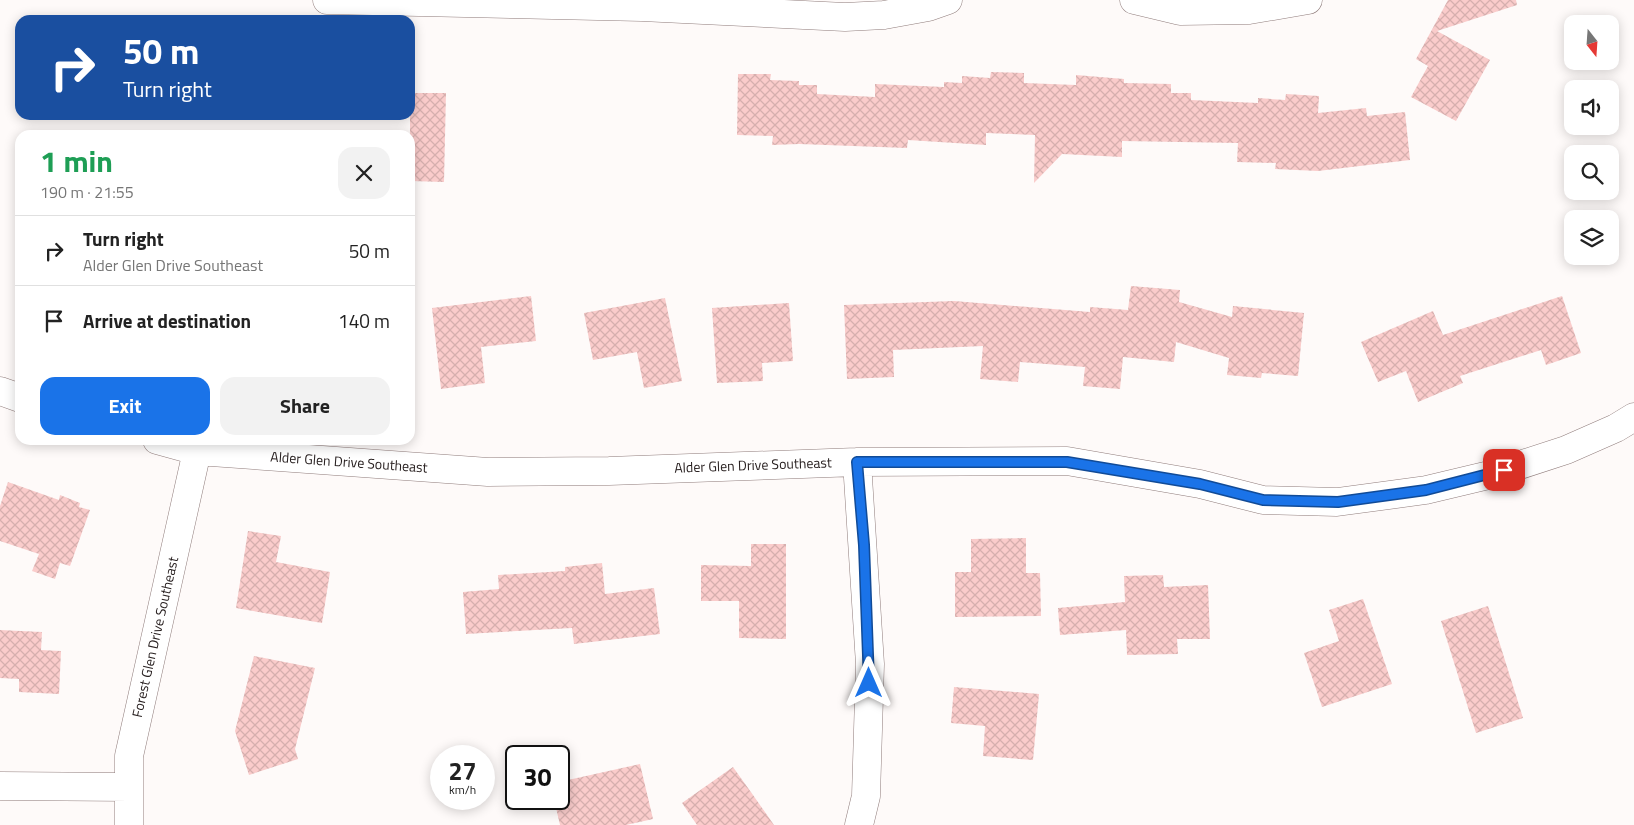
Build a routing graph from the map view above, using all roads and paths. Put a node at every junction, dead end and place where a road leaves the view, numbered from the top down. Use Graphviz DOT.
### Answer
graph roads {
  1 [pos="327,0"];
  2 [pos="948,0"];
  3 [pos="1134,0"];
  4 [pos="1308,0"];
  5 [pos="643,4"];
  6 [pos="0,391"];
  7 [pos="15,396"];
  8 [pos="1634,418"];
  9 [pos="175,445"];
  10 [pos="197,451"];
  11 [pos="857,462"];
  12 [pos="0,786"];
  13 [pos="129,787"];
  14 [pos="129,825"];
  15 [pos="859,825"];
  1 -- 5 [label="street"];
  2 -- 5 [label="street"];
  3 -- 4 [label="street"];
  6 -- 7 [label="street"];
  8 -- 11 [label="street, Alder Glen Drive Southeast"];
  9 -- 10 [label="street, Alder Glen Drive Southeast"];
  10 -- 11 [label="street, Alder Glen Drive Southeast"];
  10 -- 13 [label="street, Forest Glen Drive Southeast"];
  11 -- 15 [label="street"];
  12 -- 13 [label="street"];
  13 -- 14 [label="street, Forest Glen Drive Southeast"];
}
